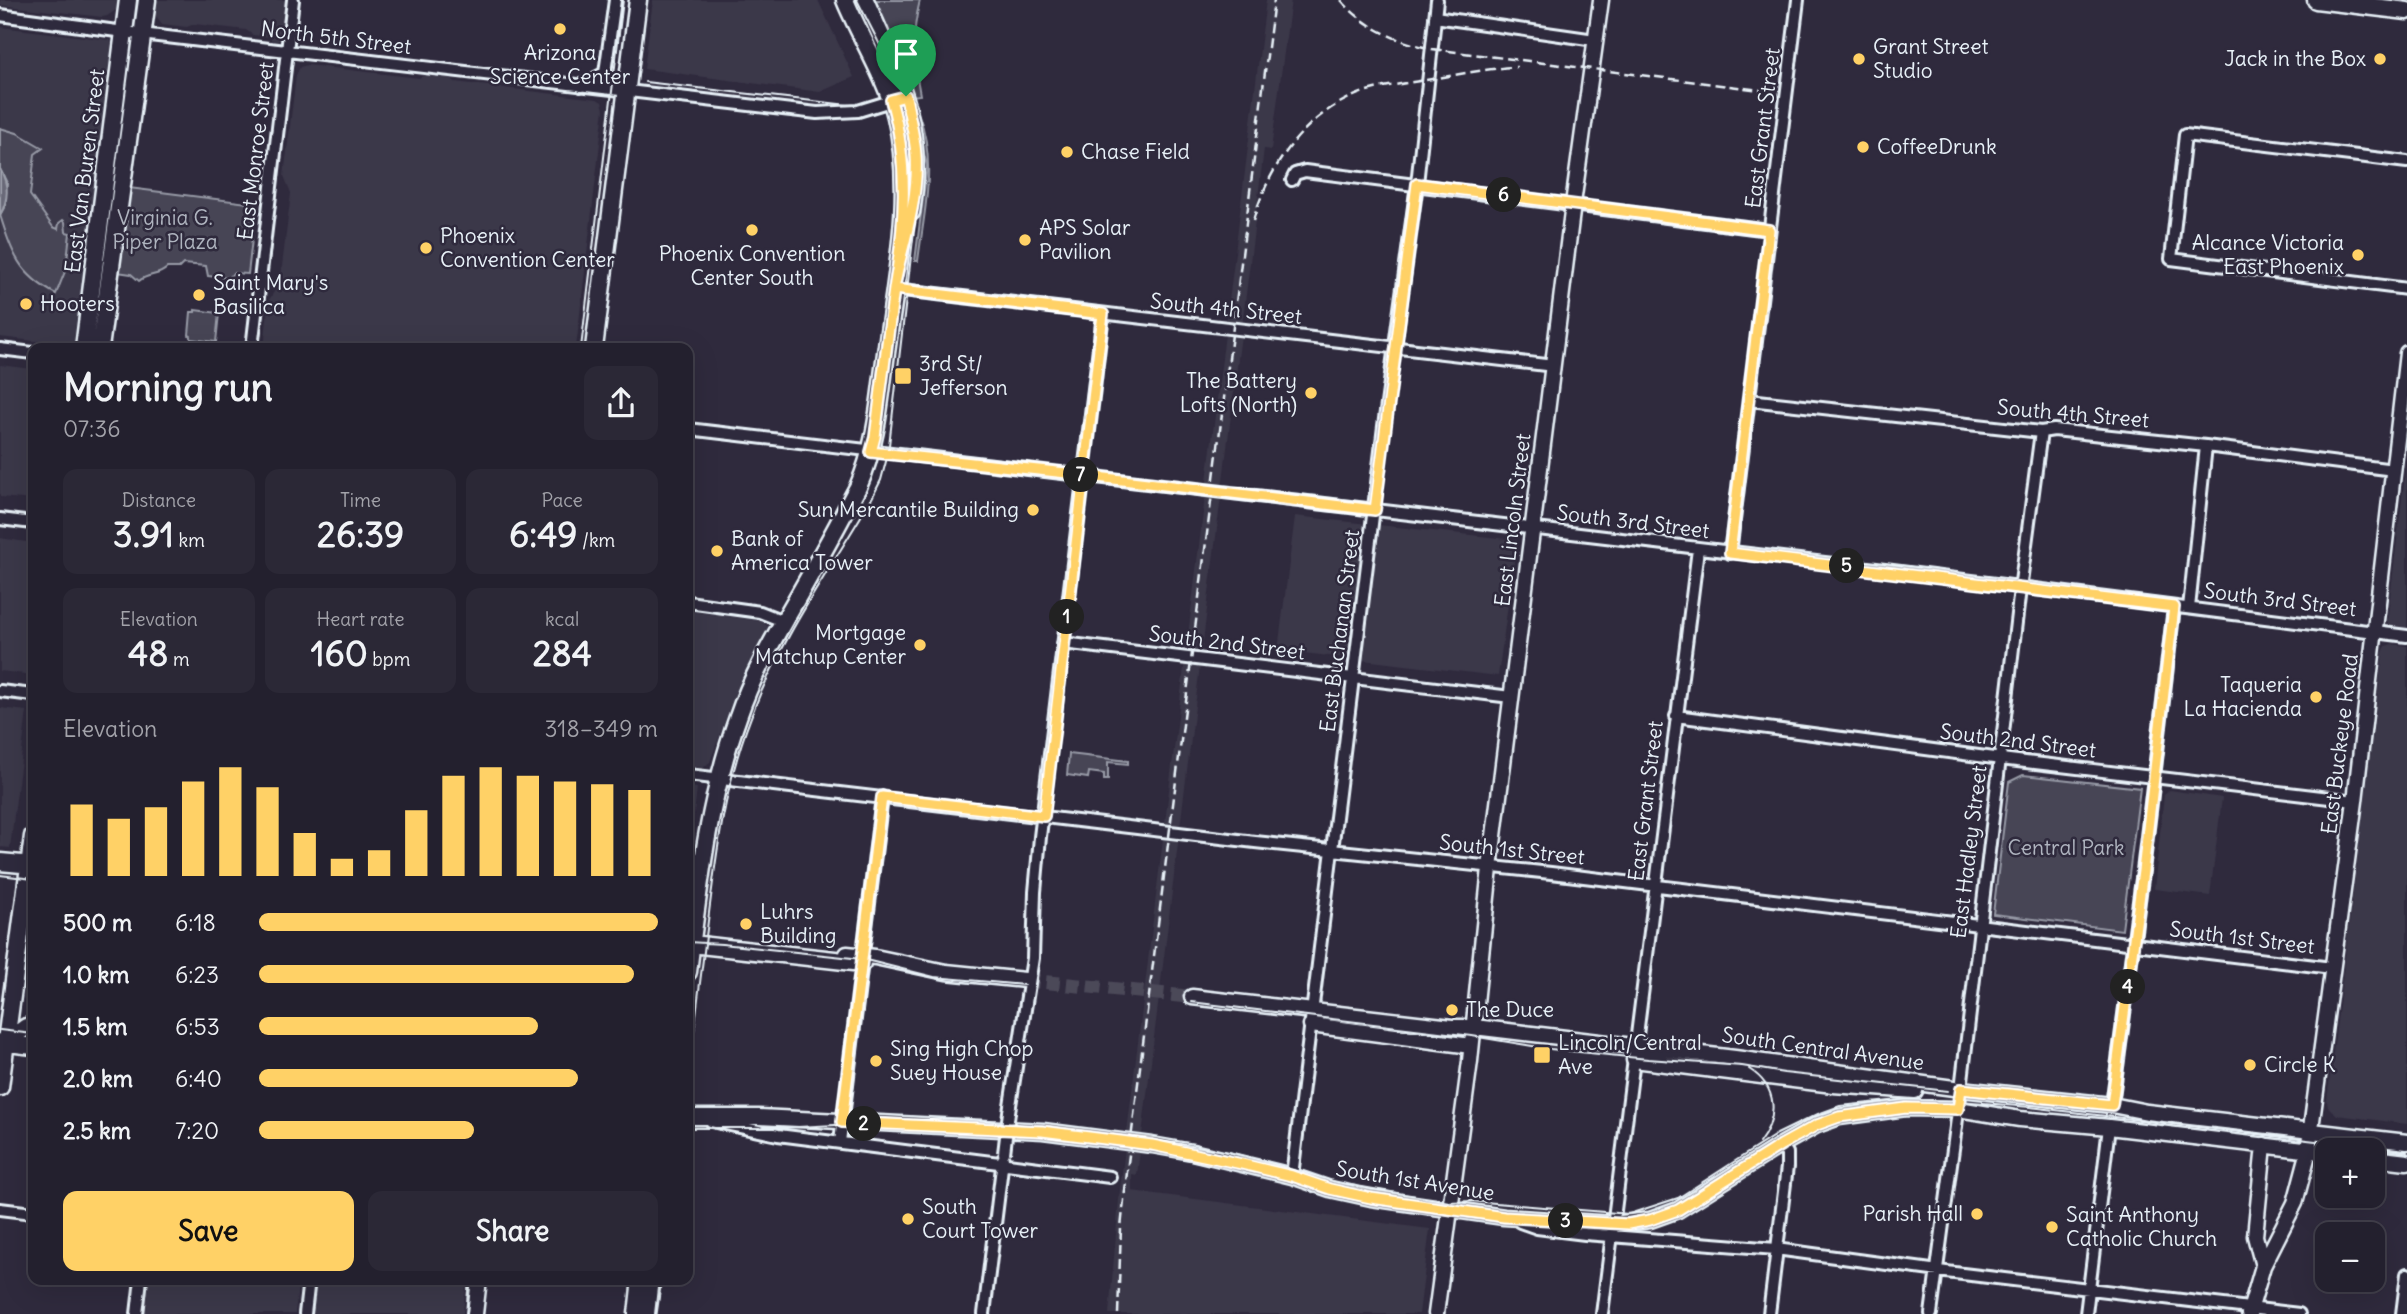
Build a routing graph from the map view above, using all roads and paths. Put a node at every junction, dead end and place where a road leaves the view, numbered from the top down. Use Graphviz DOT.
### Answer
graph roads {
  1 [pos="128,0"];
  2 [pos="147,0"];
  3 [pos="293,0"];
  4 [pos="615,0"];
  5 [pos="638,0"];
  6 [pos="845,0"];
  7 [pos="865,0"];
  8 [pos="1437,0"];
  9 [pos="1601,0"];
  10 [pos="1798,0"];
  11 [pos="2316,0"];
  12 [pos="2407,11"];
  13 [pos="0,15"];
  14 [pos="1435,17"];
  15 [pos="124,32"];
  16 [pos="142,34"];
  17 [pos="1595,40"];
  18 [pos="287,51"];
  19 [pos="581,86"];
  20 [pos="626,91"];
  21 [pos="899,98"];
  22 [pos="2407,162"];
  23 [pos="1292,180"];
  24 [pos="1417,184"];
  25 [pos="1573,204"];
  26 [pos="1769,230"];
  27 [pos="895,281"];
  28 [pos="2407,289"];
  29 [pos="1103,314"];
  30 [pos="85,343"];
  31 [pos="101,343"];
  32 [pos="253,343"];
  33 [pos="595,343"];
  34 [pos="1395,347"];
  35 [pos="0,349"];
  36 [pos="28,352"];
  37 [pos="2407,353"];
  38 [pos="1554,366"];
  39 [pos="1749,400"];
  40 [pos="693,430"];
  41 [pos="2041,432"];
  42 [pos="2206,446"];
  43 [pos="871,452"];
  44 [pos="2393,470"];
  45 [pos="1085,475"];
  46 [pos="1375,510"];
  47 [pos="0,519"];
  48 [pos="28,522"];
  49 [pos="1533,530"];
  50 [pos="1698,549"];
  51 [pos="1730,553"];
  52 [pos="2020,587"];
  53 [pos="693,603"];
  54 [pos="2174,607"];
  55 [pos="2189,608"];
  56 [pos="783,621"];
  57 [pos="2374,632"];
  58 [pos="2407,636"];
  59 [pos="1063,643"];
  60 [pos="1354,677"];
  61 [pos="0,691"];
  62 [pos="28,694"];
  63 [pos="1511,697"];
  64 [pos="1676,716"];
  65 [pos="2000,759"];
  66 [pos="693,776"];
  67 [pos="2154,778"];
  68 [pos="719,779"];
  69 [pos="882,797"];
  70 [pos="2354,801"];
  71 [pos="1044,816"];
  72 [pos="1333,850"];
  73 [pos="0,862"];
  74 [pos="28,865"];
  75 [pos="1490,868"];
  76 [pos="28,884"];
  77 [pos="1655,886"];
  78 [pos="1980,926"];
  79 [pos="693,928"];
  80 [pos="693,944"];
  81 [pos="2134,945"];
  82 [pos="862,962"];
  83 [pos="2332,968"];
  84 [pos="1028,983"];
  85 [pos="1192,997"];
  86 [pos="1312,1018"];
  87 [pos="28,1027"];
  88 [pos="1474,1027"];
  89 [pos="3,1043"];
  90 [pos="1471,1045"];
  91 [pos="28,1046"];
  92 [pos="1634,1055"];
  93 [pos="0,1087"];
  94 [pos="1961,1089"];
  95 [pos="2112,1105"];
  96 [pos="1958,1109"];
  97 [pos="693,1117"];
  98 [pos="693,1118"];
  99 [pos="842,1122"];
  100 [pos="2109,1127"];
  101 [pos="2310,1140"];
  102 [pos="840,1142"];
  103 [pos="2407,1142"];
  104 [pos="2315,1144"];
  105 [pos="1781,1145"];
  106 [pos="2264,1145"];
  107 [pos="1004,1159"];
  108 [pos="2385,1159"];
  109 [pos="2407,1162"];
  110 [pos="1292,1176"];
  111 [pos="1110,1177"];
  112 [pos="0,1209"];
  113 [pos="1449,1209"];
  114 [pos="28,1212"];
  115 [pos="1504,1217"];
  116 [pos="1612,1230"];
  117 [pos="1776,1249"];
  118 [pos="2263,1266"];
  119 [pos="1937,1271"];
  120 [pos="2407,1274"];
  121 [pos="140,1285"];
  122 [pos="308,1285"];
  123 [pos="478,1285"];
  124 [pos="639,1285"];
  125 [pos="652,1285"];
  126 [pos="2089,1289"];
  127 [pos="2249,1311"];
  128 [pos="137,1314"];
  129 [pos="305,1314"];
  130 [pos="475,1314"];
  131 [pos="636,1314"];
  132 [pos="648,1314"];
  133 [pos="984,1314"];
  134 [pos="1436,1314"];
  135 [pos="1602,1314"];
  136 [pos="1769,1314"];
  137 [pos="1931,1314"];
  138 [pos="2086,1314"];
  139 [pos="2299,1314"];
  140 [pos="2402,1314"];
  1 -- 15 [label="main road, East Van Buren Street"];
  2 -- 16 [label="main road, East Van Buren Street"];
  3 -- 18 [label="street, East Monroe Street"];
  4 -- 19 [label="street"];
  5 -- 20 [label="main road"];
  6 -- 21 [label="main road"];
  7 -- 21 [label="main road"];
  8 -- 14 [label="street, East Buchanan Street"];
  9 -- 17 [label="main road, East Lincoln Street"];
  10 -- 26 [label="street, East Grant Street"];
  11 -- 12 [label="main road"];
  13 -- 15 [label="street, North 5th Street"];
  14 -- 17 [label="street"];
  14 -- 24 [label="street, East Buchanan Street"];
  15 -- 16 [label="street, North 5th Street"];
  15 -- 30 [label="main road, East Van Buren Street"];
  16 -- 18 [label="street, North 5th Street"];
  16 -- 31 [label="main road, East Van Buren Street"];
  17 -- 25 [label="main road, East Lincoln Street"];
  18 -- 19 [label="street, North 5th Street"];
  18 -- 32 [label="street, East Monroe Street"];
  19 -- 20 [label="street, North 5th Street"];
  20 -- 21 [label="street, North 5th Street"];
  20 -- 33 [label="main road"];
  21 -- 27 [label="main road"];
  22 -- 28 [label="street"];
  23 -- 24 [label="street"];
  24 -- 25 [label="street"];
  24 -- 34 [label="street, East Buchanan Street"];
  25 -- 26 [label="street"];
  25 -- 38 [label="main road, East Lincoln Street"];
  26 -- 39 [label="street, East Grant Street"];
  27 -- 29 [label="street, South 4th Street"];
  27 -- 43 [label="main road"];
  29 -- 34 [label="street, South 4th Street"];
  29 -- 45 [label="street"];
  34 -- 38 [label="street, South 4th Street"];
  34 -- 46 [label="street, East Buchanan Street"];
  35 -- 36 [label="street"];
  37 -- 44 [label="main road, East Buckeye Road"];
  38 -- 49 [label="main road, East Lincoln Street"];
  39 -- 41 [label="street, South 4th Street"];
  39 -- 51 [label="street, East Grant Street"];
  40 -- 43 [label="street, South 3rd Street"];
  41 -- 42 [label="street, South 4th Street"];
  41 -- 52 [label="street, East Hadley Street"];
  42 -- 44 [label="street, South 4th Street"];
  42 -- 55 [label="street"];
  43 -- 45 [label="street, South 3rd Street"];
  43 -- 56 [label="main road"];
  44 -- 57 [label="main road, East Buckeye Road"];
  45 -- 46 [label="street, South 3rd Street"];
  45 -- 59 [label="street"];
  46 -- 49 [label="street, South 3rd Street"];
  46 -- 60 [label="street, East Buchanan Street"];
  47 -- 48 [label="street"];
  49 -- 50 [label="street, South 3rd Street"];
  49 -- 63 [label="main road, East Lincoln Street"];
  50 -- 51 [label="street, South 3rd Street"];
  50 -- 64 [label="street, East Grant Street"];
  51 -- 52 [label="street, South 3rd Street"];
  52 -- 54 [label="street, South 3rd Street"];
  52 -- 65 [label="street, East Hadley Street"];
  53 -- 56 [label="street"];
  54 -- 55 [label="street, South 3rd Street"];
  54 -- 67 [label="street"];
  55 -- 57 [label="street, South 3rd Street"];
  56 -- 68 [label="main road"];
  57 -- 58 [label="street, South 3rd Street"];
  57 -- 70 [label="main road, East Buckeye Road"];
  59 -- 60 [label="street, South 2nd Street"];
  59 -- 71 [label="street"];
  60 -- 63 [label="street, South 2nd Street"];
  60 -- 72 [label="street, East Buchanan Street"];
  61 -- 62 [label="street"];
  63 -- 75 [label="main road, East Lincoln Street"];
  64 -- 65 [label="street, South 2nd Street"];
  64 -- 77 [label="street, East Grant Street"];
  65 -- 67 [label="street, South 2nd Street"];
  65 -- 78 [label="street, East Hadley Street"];
  66 -- 68 [label="street, South 1st Street"];
  67 -- 70 [label="street, South 2nd Street"];
  67 -- 81 [label="street"];
  68 -- 69 [label="street, South 1st Street"];
  68 -- 79 [label="main road"];
  69 -- 71 [label="street, South 1st Street"];
  69 -- 82 [label="street"];
  70 -- 83 [label="main road, East Buckeye Road"];
  71 -- 72 [label="street, South 1st Street"];
  71 -- 84 [label="street"];
  72 -- 75 [label="street, South 1st Street"];
  72 -- 86 [label="street, East Buchanan Street"];
  73 -- 74 [label="main road"];
  75 -- 77 [label="street, South 1st Street"];
  75 -- 88 [label="main road, East Lincoln Street"];
  76 -- 89 [label="main road"];
  77 -- 78 [label="street, South 1st Street"];
  77 -- 92 [label="street, East Grant Street"];
  78 -- 81 [label="street, South 1st Street"];
  78 -- 94 [label="street, East Hadley Street"];
  80 -- 82 [label="main road"];
  81 -- 83 [label="street, South 1st Street"];
  81 -- 95 [label="street"];
  82 -- 84 [label="main road"];
  82 -- 99 [label="street"];
  83 -- 101 [label="main road, East Buckeye Road"];
  84 -- 107 [label="street, bridge"];
  85 -- 86 [label="main road, South Central Avenue"];
  86 -- 88 [label="main road, South Central Avenue"];
  86 -- 90 [label="main road"];
  86 -- 110 [label="street, East Buchanan Street"];
  87 -- 89 [label="main road"];
  88 -- 90 [label="main road, East Lincoln Street"];
  88 -- 92 [label="main road, South Central Avenue"];
  89 -- 91 [label="main road"];
  89 -- 93 [label="main road"];
  90 -- 113 [label="main road, East Lincoln Street"];
  92 -- 94 [label="main road, South Central Avenue"];
  92 -- 116 [label="street, East Grant Street"];
  94 -- 95 [label="main road, South Central Avenue"];
  94 -- 96 [label="street, East Hadley Street"];
  95 -- 101 [label="main road, South Central Avenue"];
  96 -- 100 [label="main road, South Central Avenue"];
  96 -- 105 [label="main road, South Central Avenue"];
  96 -- 119 [label="street, East Hadley Street"];
  97 -- 99 [label="main road, South 1st Avenue"];
  98 -- 102 [label="street, South 1st Avenue"];
  99 -- 102 [label="street"];
  99 -- 110 [label="main road, South 1st Avenue"];
  100 -- 106 [label="main road, South Central Avenue"];
  100 -- 126 [label="street"];
  101 -- 103 [label="main road, South Central Avenue"];
  101 -- 104 [label="main road, South Central Avenue"];
  101 -- 106 [label="main road, South Central Avenue"];
  101 -- 118 [label="main road, East Buckeye Road"];
  102 -- 107 [label="street, South 1st Avenue"];
  105 -- 116 [label="main road, South Central Avenue"];
  105 -- 117 [label="street"];
  106 -- 118 [label="main road"];
  107 -- 111 [label="street, South 1st Avenue"];
  107 -- 133 [label="street"];
  108 -- 109 [label="main road"];
  110 -- 113 [label="main road, South 1st Avenue"];
  112 -- 114 [label="street"];
  113 -- 115 [label="main road, South 1st Avenue"];
  113 -- 134 [label="main road, East Lincoln Street"];
  115 -- 116 [label="main road, South Central Avenue"];
  116 -- 117 [label="street"];
  116 -- 135 [label="street, East Grant Street"];
  117 -- 119 [label="street"];
  117 -- 136 [label="street"];
  118 -- 127 [label="main road, East Buckeye Road"];
  119 -- 126 [label="street"];
  119 -- 137 [label="street, East Hadley Street"];
  120 -- 140 [label="street"];
  121 -- 128 [label="street"];
  122 -- 129 [label="street"];
  123 -- 130 [label="main road"];
  124 -- 131 [label="main road"];
  125 -- 132 [label="main road"];
  126 -- 127 [label="street"];
  126 -- 138 [label="street"];
  127 -- 139 [label="street"];
}
